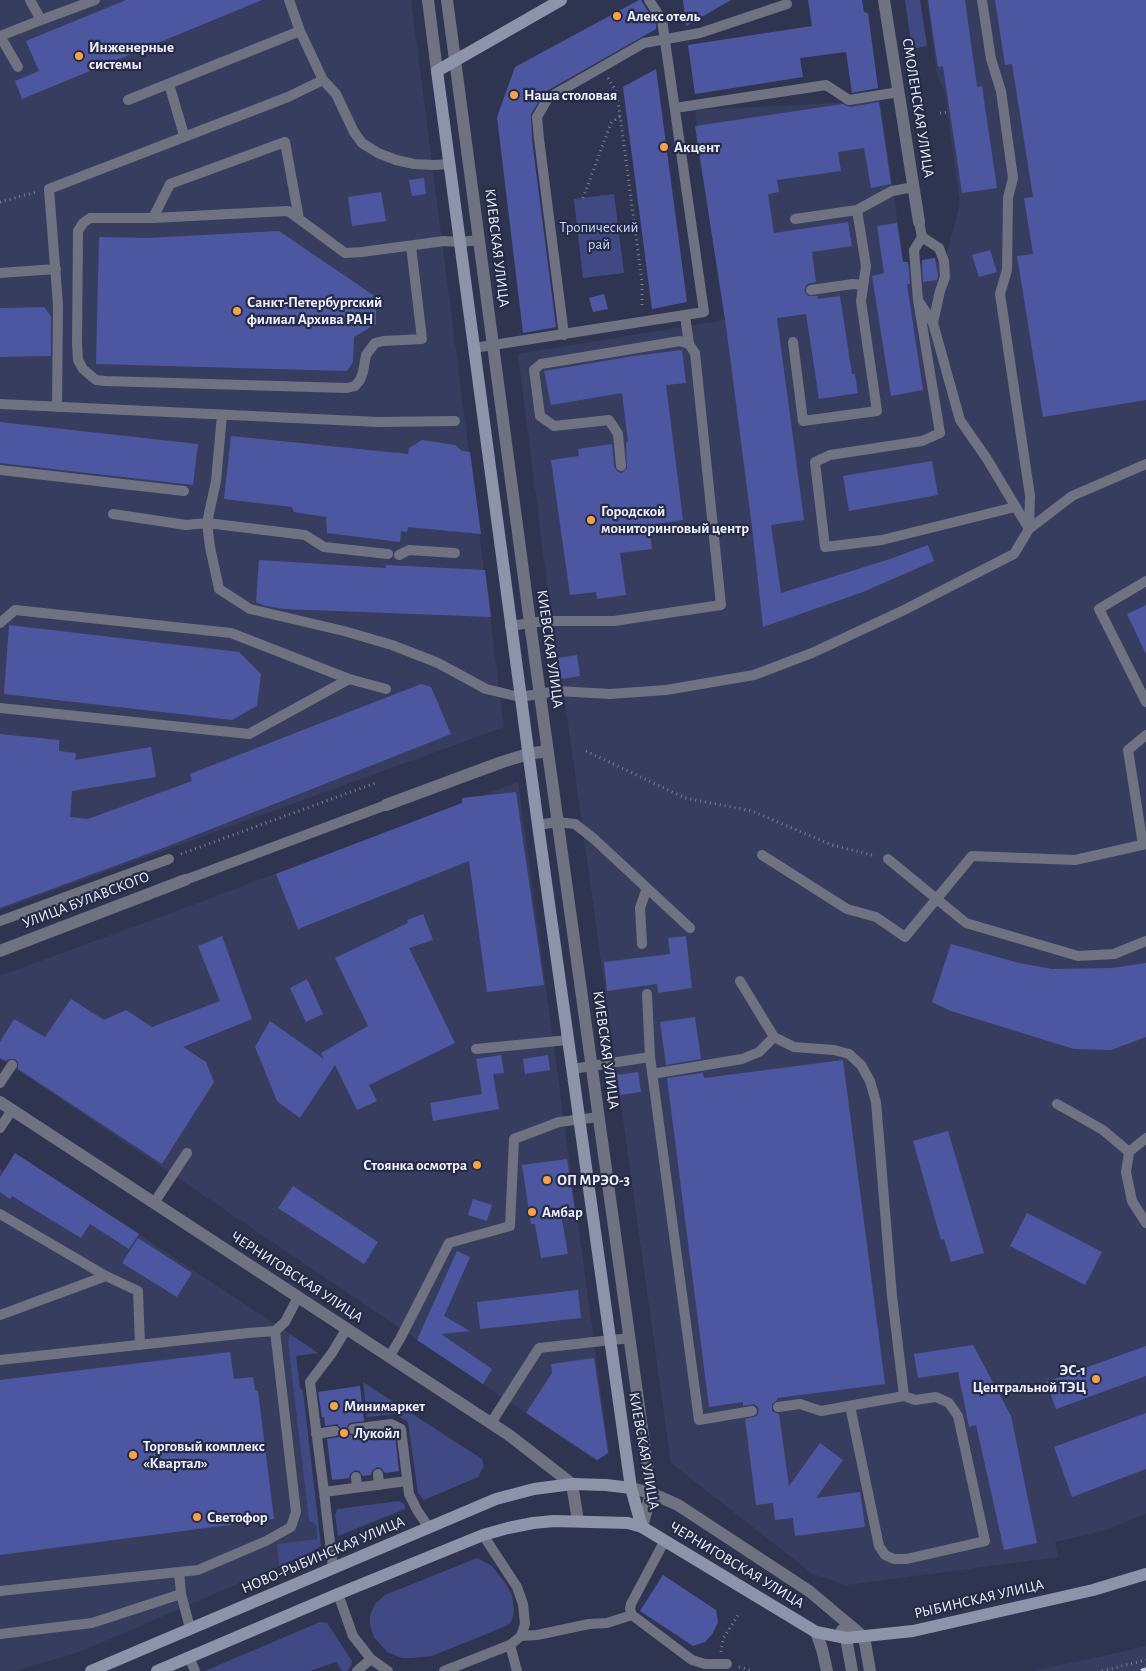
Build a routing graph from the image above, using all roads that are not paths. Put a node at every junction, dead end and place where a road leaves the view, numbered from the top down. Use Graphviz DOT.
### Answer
graph roads {
  1 [pos="30,0"];
  2 [pos="95,0"];
  3 [pos="289,0"];
  4 [pos="428,0"];
  5 [pos="447,0"];
  6 [pos="650,0"];
  7 [pos="884,0"];
  8 [pos="982,0"];
  9 [pos="554,2"];
  10 [pos="787,4"];
  11 [pos="41,20"];
  12 [pos="300,31"];
  13 [pos="0,36"];
  14 [pos="665,39"];
  15 [pos="456,60"];
  16 [pos="18,67"];
  17 [pos="438,71"];
  18 [pos="323,80"];
  19 [pos="169,84"];
  20 [pos="899,92"];
  21 [pos="128,100"];
  22 [pos="675,108"];
  23 [pos="184,135"];
  24 [pos="450,164"];
  25 [pos="914,187"];
  26 [pos="857,210"];
  27 [pos="153,218"];
  28 [pos="299,219"];
  29 [pos="795,219"];
  30 [pos="919,222"];
  31 [pos="922,237"];
  32 [pos="479,240"];
  33 [pos="460,242"];
  34 [pos="410,246"];
  35 [pos="56,269"];
  36 [pos="0,273"];
  37 [pos="863,285"];
  38 [pos="811,290"];
  39 [pos="918,300"];
  40 [pos="684,316"];
  41 [pos="933,324"];
  42 [pos="564,335"];
  43 [pos="793,342"];
  44 [pos="689,344"];
  45 [pos="493,345"];
  46 [pos="474,348"];
  47 [pos="0,404"];
  48 [pos="57,408"];
  49 [pos="222,415"];
  50 [pos="455,421"];
  51 [pos="1146,464"];
  52 [pos="621,466"];
  53 [pos="0,470"];
  54 [pos="184,491"];
  55 [pos="1015,507"];
  56 [pos="113,514"];
  57 [pos="207,523"];
  58 [pos="1029,529"];
  59 [pos="455,553"];
  60 [pos="388,554"];
  61 [pos="399,555"];
  62 [pos="1146,581"];
  63 [pos="0,623"];
  64 [pos="530,624"];
  65 [pos="510,626"];
  66 [pos="349,679"];
  67 [pos="386,688"];
  68 [pos="540,695"];
  69 [pos="520,698"];
  70 [pos="1146,702"];
  71 [pos="0,708"];
  72 [pos="1146,735"];
  73 [pos="547,751"];
  74 [pos="528,754"];
  75 [pos="386,805"];
  76 [pos="557,822"];
  77 [pos="538,824"];
  78 [pos="1145,845"];
  79 [pos="762,855"];
  80 [pos="169,859"];
  81 [pos="888,859"];
  82 [pos="185,880"];
  83 [pos="647,888"];
  84 [pos="936,899"];
  85 [pos="0,921"];
  86 [pos="690,928"];
  87 [pos="1146,941"];
  88 [pos="642,944"];
  89 [pos="0,951"];
  90 [pos="740,981"];
  91 [pos="646,994"];
  92 [pos="774,1037"];
  93 [pos="568,1040"];
  94 [pos="476,1049"];
  95 [pos="650,1057"];
  96 [pos="12,1065"];
  97 [pos="592,1066"];
  98 [pos="572,1069"];
  99 [pos="652,1074"];
  100 [pos="0,1083"];
  101 [pos="0,1102"];
  102 [pos="1057,1104"];
  103 [pos="12,1110"];
  104 [pos="599,1117"];
  105 [pos="580,1120"];
  106 [pos="0,1128"];
  107 [pos="1146,1138"];
  108 [pos="187,1152"];
  109 [pos="1128,1152"];
  110 [pos="154,1203"];
  111 [pos="0,1214"];
  112 [pos="1146,1223"];
  113 [pos="106,1276"];
  114 [pos="298,1297"];
  115 [pos="0,1315"];
  116 [pos="347,1328"];
  117 [pos="275,1331"];
  118 [pos="630,1338"];
  119 [pos="610,1340"];
  120 [pos="140,1345"];
  121 [pos="389,1357"];
  122 [pos="0,1360"];
  123 [pos="904,1396"];
  124 [pos="850,1406"];
  125 [pos="778,1407"];
  126 [pos="752,1411"];
  127 [pos="491,1423"];
  128 [pos="372,1426"];
  129 [pos="353,1429"];
  130 [pos="335,1431"];
  131 [pos="316,1434"];
  132 [pos="373,1437"];
  133 [pos="407,1481"];
  134 [pos="572,1484"];
  135 [pos="631,1488"];
  136 [pos="324,1492"];
  137 [pos="651,1493"];
  138 [pos="578,1521"];
  139 [pos="642,1527"];
  140 [pos="429,1528"];
  141 [pos="483,1535"];
  142 [pos="665,1540"];
  143 [pos="333,1568"];
  144 [pos="179,1572"];
  145 [pos="1146,1574"];
  146 [pos="0,1591"];
  147 [pos="181,1594"];
  148 [pos="338,1594"];
  149 [pos="834,1612"];
  150 [pos="632,1615"];
  151 [pos="190,1628"];
  152 [pos="816,1632"];
  153 [pos="0,1634"];
  154 [pos="521,1636"];
  155 [pos="864,1637"];
  156 [pos="846,1638"];
  157 [pos="510,1645"];
  158 [pos="189,1657"];
  159 [pos="371,1659"];
  160 [pos="723,1664"];
  161 [pos="91,1671"];
  162 [pos="157,1671"];
  163 [pos="195,1671"];
  164 [pos="357,1671"];
  165 [pos="388,1671"];
  166 [pos="444,1671"];
  167 [pos="517,1671"];
  168 [pos="828,1671"];
  169 [pos="852,1671"];
  170 [pos="870,1671"];
  1 -- 11 [label="lane"];
  2 -- 11 [label="lane"];
  3 -- 12 [label="lane"];
  4 -- 17 [label="street, КИЕВСКАЯ УЛИЦА"];
  5 -- 15 [label="street, КИЕВСКАЯ УЛИЦА"];
  6 -- 14 [label="lane"];
  7 -- 20 [label="street, СМОЛЕНСКАЯ УЛИЦА"];
  8 -- 58 [label="lane"];
  9 -- 15 [label="main road"];
  10 -- 14 [label="lane"];
  11 -- 13 [label="lane"];
  12 -- 18 [label="lane"];
  12 -- 19 [label="lane"];
  13 -- 16 [label="lane"];
  14 -- 22 [label="lane"];
  14 -- 42 [label="lane"];
  15 -- 17 [label="main road"];
  15 -- 32 [label="street, КИЕВСКАЯ УЛИЦА"];
  17 -- 24 [label="main road, КИЕВСКАЯ УЛИЦА"];
  18 -- 23 [label="lane"];
  18 -- 24 [label="lane"];
  19 -- 21 [label="lane"];
  19 -- 23 [label="lane"];
  20 -- 22 [label="lane"];
  20 -- 25 [label="street, СМОЛЕНСКАЯ УЛИЦА"];
  22 -- 40 [label="lane"];
  23 -- 35 [label="lane"];
  24 -- 33 [label="main road, КИЕВСКАЯ УЛИЦА"];
  25 -- 26 [label="lane"];
  25 -- 30 [label="street, СМОЛЕНСКАЯ УЛИЦА"];
  26 -- 29 [label="lane"];
  26 -- 37 [label="lane"];
  27 -- 28 [label="lane"];
  27 -- 28 [label="lane"];
  27 -- 34 [label="lane"];
  28 -- 34 [label="lane"];
  30 -- 31 [label="lane"];
  31 -- 39 [label="lane"];
  31 -- 41 [label="lane"];
  32 -- 33 [label="lane"];
  32 -- 45 [label="street, КИЕВСКАЯ УЛИЦА"];
  33 -- 34 [label="lane"];
  33 -- 46 [label="main road, КИЕВСКАЯ УЛИЦА"];
  35 -- 36 [label="lane"];
  35 -- 48 [label="lane"];
  37 -- 38 [label="lane"];
  37 -- 43 [label="lane"];
  39 -- 41 [label="lane"];
  39 -- 55 [label="lane"];
  40 -- 42 [label="lane"];
  40 -- 44 [label="lane"];
  41 -- 55 [label="lane"];
  42 -- 45 [label="lane"];
  44 -- 52 [label="lane"];
  44 -- 64 [label="lane"];
  45 -- 46 [label="lane"];
  45 -- 64 [label="street, КИЕВСКАЯ УЛИЦА"];
  46 -- 65 [label="main road, КИЕВСКАЯ УЛИЦА"];
  47 -- 48 [label="lane"];
  48 -- 49 [label="lane"];
  49 -- 50 [label="lane"];
  49 -- 57 [label="lane"];
  51 -- 58 [label="lane"];
  53 -- 54 [label="lane"];
  55 -- 58 [label="lane"];
  56 -- 57 [label="lane"];
  57 -- 60 [label="lane"];
  57 -- 69 [label="lane"];
  58 -- 68 [label="lane"];
  59 -- 61 [label="lane"];
  62 -- 70 [label="lane"];
  63 -- 66 [label="lane"];
  64 -- 65 [label="lane"];
  64 -- 68 [label="street, КИЕВСКАЯ УЛИЦА"];
  65 -- 69 [label="main road, КИЕВСКАЯ УЛИЦА"];
  66 -- 67 [label="lane"];
  66 -- 71 [label="lane"];
  68 -- 69 [label="lane"];
  68 -- 73 [label="street, КИЕВСКАЯ УЛИЦА"];
  69 -- 74 [label="main road, КИЕВСКАЯ УЛИЦА"];
  72 -- 78 [label="lane"];
  73 -- 74 [label="street"];
  73 -- 76 [label="street, КИЕВСКАЯ УЛИЦА"];
  74 -- 75 [label="street"];
  74 -- 77 [label="main road, КИЕВСКАЯ УЛИЦА"];
  75 -- 82 [label="lane"];
  76 -- 77 [label="lane"];
  76 -- 83 [label="lane"];
  76 -- 97 [label="street, КИЕВСКАЯ УЛИЦА"];
  77 -- 93 [label="main road, КИЕВСКАЯ УЛИЦА"];
  78 -- 84 [label="lane"];
  79 -- 84 [label="lane"];
  80 -- 85 [label="lane"];
  81 -- 84 [label="lane"];
  82 -- 89 [label="street, УЛИЦА БУЛАВСКОГО"];
  83 -- 86 [label="lane"];
  83 -- 88 [label="lane"];
  84 -- 87 [label="lane"];
  90 -- 92 [label="lane"];
  91 -- 95 [label="lane"];
  92 -- 99 [label="lane"];
  92 -- 123 [label="lane"];
  93 -- 94 [label="lane"];
  93 -- 98 [label="main road, КИЕВСКАЯ УЛИЦА"];
  95 -- 97 [label="lane"];
  95 -- 99 [label="lane"];
  96 -- 100 [label="lane"];
  97 -- 98 [label="lane"];
  97 -- 104 [label="street, КИЕВСКАЯ УЛИЦА"];
  98 -- 105 [label="main road, КИЕВСКАЯ УЛИЦА"];
  99 -- 126 [label="lane"];
  101 -- 103 [label="street, ЧЕРНИГОВСКАЯ УЛИЦА"];
  102 -- 109 [label="lane"];
  103 -- 106 [label="lane"];
  103 -- 110 [label="street, ЧЕРНИГОВСКАЯ УЛИЦА"];
  104 -- 105 [label="lane"];
  104 -- 118 [label="street, КИЕВСКАЯ УЛИЦА"];
  105 -- 119 [label="main road, КИЕВСКАЯ УЛИЦА"];
  105 -- 121 [label="lane"];
  107 -- 109 [label="lane"];
  108 -- 110 [label="lane"];
  109 -- 112 [label="lane"];
  110 -- 114 [label="street, ЧЕРНИГОВСКАЯ УЛИЦА"];
  111 -- 113 [label="lane"];
  113 -- 115 [label="lane"];
  113 -- 120 [label="lane"];
  114 -- 116 [label="street, ЧЕРНИГОВСКАЯ УЛИЦА"];
  114 -- 117 [label="lane"];
  116 -- 121 [label="street, ЧЕРНИГОВСКАЯ УЛИЦА"];
  116 -- 131 [label="lane"];
  117 -- 120 [label="lane"];
  117 -- 144 [label="lane"];
  118 -- 119 [label="lane"];
  118 -- 137 [label="street, КИЕВСКАЯ УЛИЦА"];
  119 -- 127 [label="lane"];
  119 -- 135 [label="main road, КИЕВСКАЯ УЛИЦА"];
  120 -- 122 [label="lane"];
  121 -- 127 [label="street, ЧЕРНИГОВСКАЯ УЛИЦА"];
  123 -- 124 [label="lane"];
  123 -- 124 [label="lane"];
  124 -- 125 [label="lane"];
  127 -- 134 [label="street, ЧЕРНИГОВСКАЯ УЛИЦА"];
  128 -- 129 [label="lane"];
  128 -- 132 [label="lane"];
  128 -- 133 [label="lane"];
  130 -- 131 [label="lane"];
  131 -- 136 [label="lane"];
  133 -- 136 [label="lane"];
  133 -- 140 [label="lane"];
  134 -- 135 [label="main road, ЧЕРНИГОВСКАЯ УЛИЦА"];
  134 -- 138 [label="street"];
  134 -- 140 [label="main road, НОВО-РЫБИНСКАЯ УЛИЦА"];
  135 -- 137 [label="street, ЧЕРНИГОВСКАЯ УЛИЦА"];
  135 -- 139 [label="main road, КИЕВСКАЯ УЛИЦА"];
  136 -- 143 [label="lane"];
  137 -- 139 [label="street, КИЕВСКАЯ УЛИЦА"];
  137 -- 149 [label="street, ЧЕРНИГОВСКАЯ УЛИЦА"];
  138 -- 139 [label="main road, ЧЕРНИГОВСКАЯ УЛИЦА"];
  138 -- 141 [label="main road"];
  139 -- 142 [label="main road, ЧЕРНИГОВСКАЯ УЛИЦА"];
  140 -- 143 [label="main road, НОВО-РЫБИНСКАЯ УЛИЦА"];
  141 -- 148 [label="main road"];
  141 -- 154 [label="lane"];
  142 -- 150 [label="lane"];
  142 -- 152 [label="main road, ЧЕРНИГОВСКАЯ УЛИЦА"];
  143 -- 151 [label="main road, НОВО-РЫБИНСКАЯ УЛИЦА"];
  144 -- 146 [label="lane"];
  144 -- 147 [label="lane"];
  145 -- 155 [label="main road, РЫБИНСКАЯ УЛИЦА"];
  147 -- 151 [label="lane"];
  147 -- 153 [label="lane"];
  148 -- 158 [label="main road"];
  148 -- 159 [label="lane"];
  149 -- 155 [label="street, ЧЕРНИГОВСКАЯ УЛИЦА"];
  149 -- 156 [label="street, ЧЕРНИГОВСКАЯ УЛИЦА"];
  150 -- 154 [label="lane"];
  150 -- 160 [label="lane"];
  151 -- 161 [label="main road, НОВО-РЫБИНСКАЯ УЛИЦА"];
  152 -- 156 [label="main road, РЫБИНСКАЯ УЛИЦА"];
  152 -- 168 [label="street"];
  154 -- 157 [label="lane"];
  155 -- 156 [label="main road, РЫБИНСКАЯ УЛИЦА"];
  155 -- 170 [label="street"];
  156 -- 169 [label="street, ЧЕРНИГОВСКАЯ УЛИЦА"];
  157 -- 166 [label="lane"];
  157 -- 167 [label="lane"];
  158 -- 162 [label="main road"];
  158 -- 163 [label="lane"];
  159 -- 164 [label="lane"];
  159 -- 165 [label="lane"];
}
